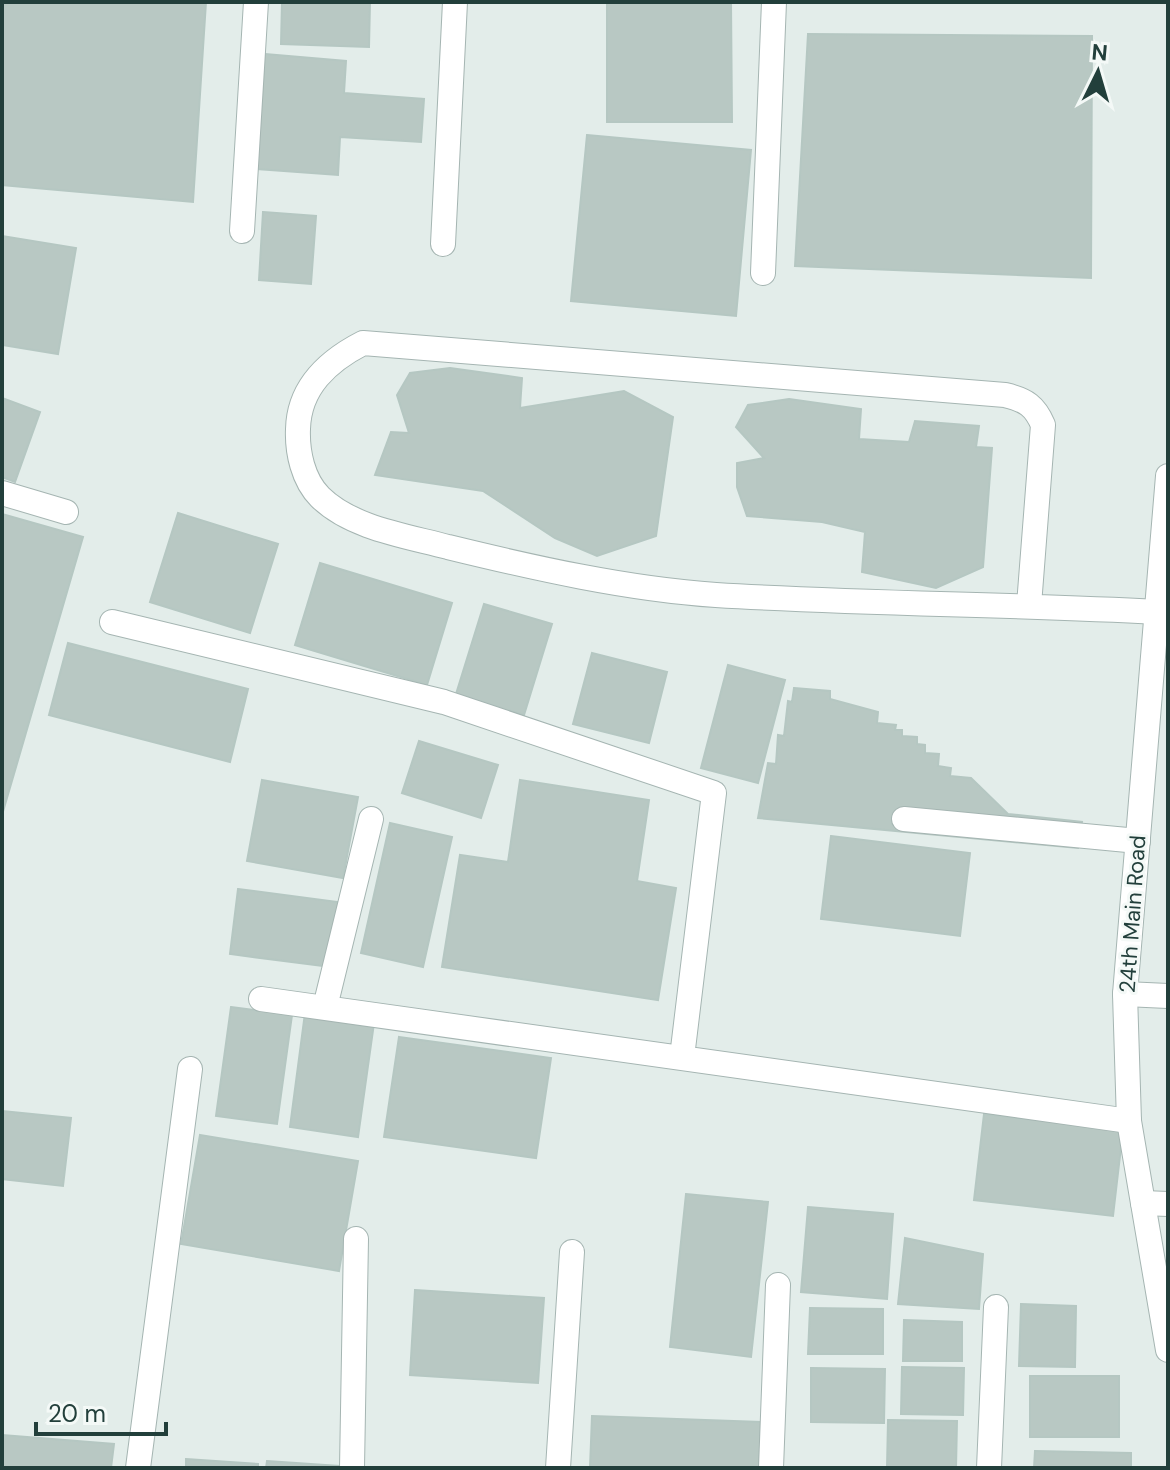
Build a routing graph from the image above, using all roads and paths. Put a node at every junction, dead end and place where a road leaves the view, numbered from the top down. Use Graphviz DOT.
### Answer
graph roads {
  1 [pos="256,2"];
  2 [pos="455,2"];
  3 [pos="774,2"];
  4 [pos="242,231"];
  5 [pos="443,244"];
  6 [pos="763,273"];
  7 [pos="1168,476"];
  8 [pos="2,493"];
  9 [pos="66,512"];
  10 [pos="1029,605"];
  11 [pos="1157,612"];
  12 [pos="112,622"];
  13 [pos="371,819"];
  14 [pos="904,819"];
  15 [pos="1138,841"];
  16 [pos="1125,994"];
  17 [pos="1168,996"];
  18 [pos="261,999"];
  19 [pos="325,1007"];
  20 [pos="682,1057"];
  21 [pos="190,1069"];
  22 [pos="1129,1121"];
  23 [pos="1143,1203"];
  24 [pos="1168,1204"];
  25 [pos="356,1239"];
  26 [pos="572,1252"];
  27 [pos="778,1285"];
  28 [pos="996,1307"];
  29 [pos="1168,1350"];
  30 [pos="138,1468"];
  31 [pos="352,1468"];
  32 [pos="558,1468"];
  33 [pos="771,1468"];
  34 [pos="989,1468"];
  1 -- 4 [label="street"];
  2 -- 5 [label="street"];
  3 -- 6 [label="street"];
  7 -- 11 [label="street, 24th Main Road"];
  8 -- 9 [label="street"];
  10 -- 10 [label="street"];
  10 -- 11 [label="street"];
  11 -- 15 [label="street, 24th Main Road"];
  12 -- 20 [label="street"];
  13 -- 19 [label="street"];
  14 -- 15 [label="street"];
  15 -- 16 [label="street, 24th Main Road"];
  16 -- 17 [label="street"];
  16 -- 22 [label="street, 24th Main Road"];
  18 -- 19 [label="street"];
  19 -- 20 [label="street"];
  20 -- 22 [label="street"];
  21 -- 30 [label="street"];
  22 -- 23 [label="street, 24th Main Road"];
  23 -- 24 [label="street"];
  23 -- 29 [label="street, 24th Main Road"];
  25 -- 31 [label="street"];
  26 -- 32 [label="street"];
  27 -- 33 [label="street"];
  28 -- 34 [label="street"];
}
